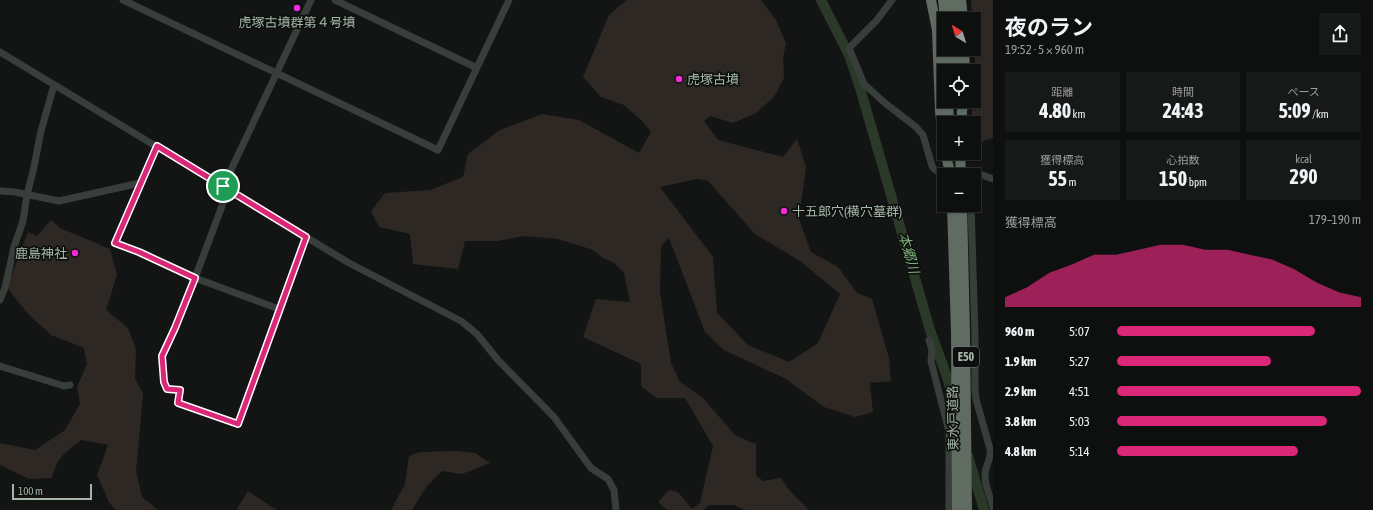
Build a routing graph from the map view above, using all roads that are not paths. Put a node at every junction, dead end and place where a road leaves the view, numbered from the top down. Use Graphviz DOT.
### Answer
graph roads {
  1 [pos="123,0"];
  2 [pos="311,0"];
  3 [pos="334,0"];
  4 [pos="509,0"];
  5 [pos="892,0"];
  6 [pos="931,0"];
  7 [pos="943,0"];
  8 [pos="953,0"];
  9 [pos="961,0"];
  10 [pos="944,12"];
  11 [pos="954,12"];
  12 [pos="962,12"];
  13 [pos="0,52"];
  14 [pos="477,68"];
  15 [pos="276,72"];
  16 [pos="54,85"];
  17 [pos="941,116"];
  18 [pos="157,146"];
  19 [pos="937,172"];
  20 [pos="981,174"];
  21 [pos="993,179"];
  22 [pos="140,183"];
  23 [pos="226,188"];
  24 [pos="0,191"];
  25 [pos="27,195"];
  26 [pos="952,212"];
  27 [pos="962,212"];
  28 [pos="971,212"];
  29 [pos="306,237"];
  30 [pos="195,278"];
  31 [pos="0,300"];
  32 [pos="279,309"];
  33 [pos="929,340"];
  34 [pos="0,366"];
  35 [pos="70,385"];
  36 [pos="993,507"];
  37 [pos="616,510"];
  38 [pos="949,510"];
  39 [pos="957,510"];
  40 [pos="967,510"];
  1 -- 15 [label="street"];
  2 -- 15 [label="street"];
  3 -- 14 [label="street"];
  4 -- 14 [label="street"];
  5 -- 19 [label="street"];
  6 -- 17 [label="highway"];
  7 -- 10 [label="highway"];
  8 -- 11 [label="highway"];
  9 -- 12 [label="highway"];
  13 -- 16 [label="street"];
  14 -- 15 [label="street"];
  15 -- 23 [label="street"];
  16 -- 18 [label="street"];
  16 -- 25 [label="street"];
  18 -- 22 [label="street"];
  18 -- 23 [label="street"];
  20 -- 21 [label="street"];
  22 -- 25 [label="street"];
  22 -- 30 [label="street"];
  23 -- 29 [label="street"];
  23 -- 30 [label="street"];
  24 -- 25 [label="street"];
  25 -- 31 [label="street"];
  26 -- 39 [label="highway, 東水戸道路 / E50"];
  27 -- 40 [label="highway, 東水戸道路 / E50"];
  28 -- 36 [label="street"];
  29 -- 32 [label="street"];
  29 -- 37 [label="street"];
  30 -- 32 [label="street"];
  30 -- 32 [label="street"];
  33 -- 38 [label="street"];
  34 -- 35 [label="street"];
}
